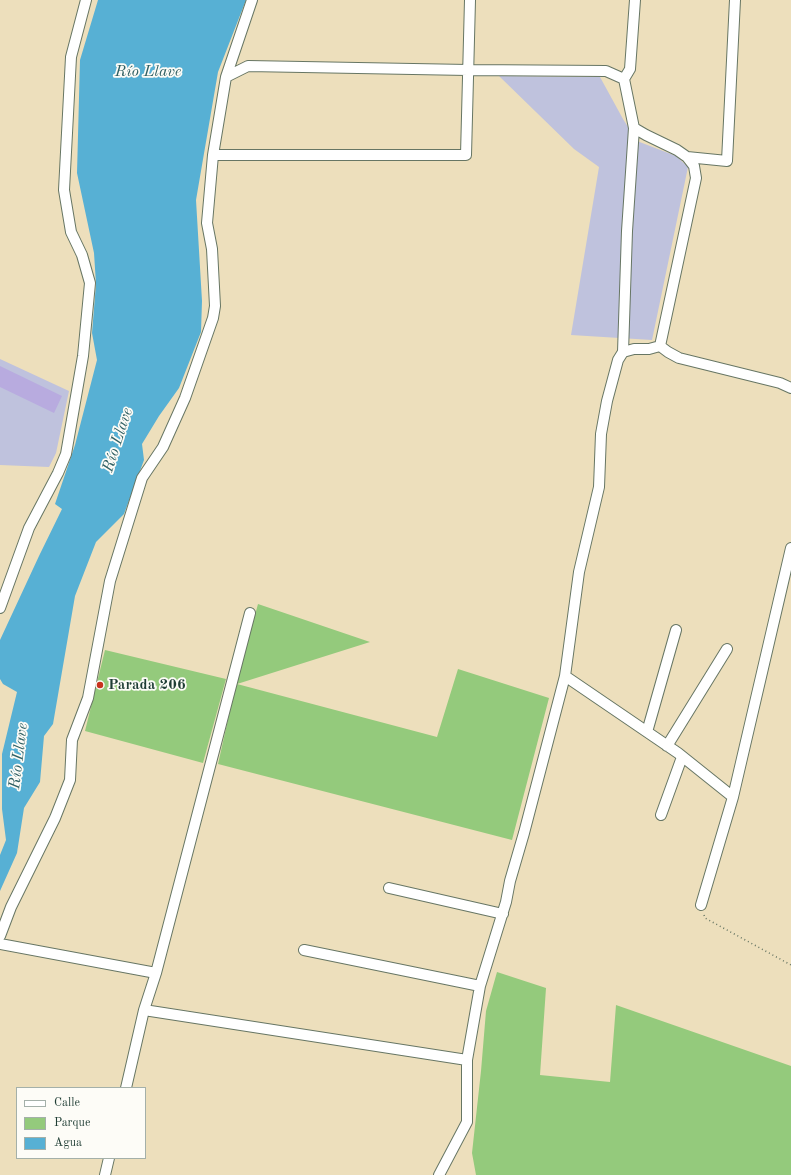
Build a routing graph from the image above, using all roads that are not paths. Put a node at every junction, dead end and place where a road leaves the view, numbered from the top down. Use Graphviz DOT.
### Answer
graph roads {
  1 [pos="86,0"];
  2 [pos="252,0"];
  3 [pos="470,0"];
  4 [pos="635,0"];
  5 [pos="735,0"];
  6 [pos="468,70"];
  7 [pos="226,77"];
  8 [pos="624,79"];
  9 [pos="634,128"];
  10 [pos="213,155"];
  11 [pos="687,157"];
  12 [pos="660,346"];
  13 [pos="623,352"];
  14 [pos="791,388"];
  15 [pos="791,548"];
  16 [pos="0,608"];
  17 [pos="250,613"];
  18 [pos="676,630"];
  19 [pos="727,649"];
  20 [pos="566,676"];
  21 [pos="647,732"];
  22 [pos="668,746"];
  23 [pos="682,756"];
  24 [pos="733,797"];
  25 [pos="662,815"];
  26 [pos="389,888"];
  27 [pos="701,905"];
  28 [pos="503,914"];
  29 [pos="0,936"];
  30 [pos="0,944"];
  31 [pos="304,950"];
  32 [pos="156,973"];
  33 [pos="480,986"];
  34 [pos="144,1010"];
  35 [pos="467,1060"];
  36 [pos="126,1087"];
  37 [pos="109,1159"];
  38 [pos="105,1175"];
  39 [pos="439,1175"];
  1 -- 16 [label="street"];
  2 -- 7 [label="street"];
  3 -- 6 [label="street"];
  4 -- 8 [label="street"];
  5 -- 11 [label="street"];
  6 -- 7 [label="street"];
  6 -- 8 [label="street"];
  6 -- 10 [label="street"];
  7 -- 10 [label="street"];
  8 -- 9 [label="street"];
  9 -- 11 [label="street"];
  9 -- 13 [label="street"];
  10 -- 29 [label="street"];
  11 -- 12 [label="street"];
  12 -- 13 [label="street"];
  12 -- 14 [label="street"];
  13 -- 20 [label="street"];
  15 -- 24 [label="street"];
  17 -- 32 [label="street"];
  18 -- 21 [label="street"];
  19 -- 22 [label="street"];
  20 -- 21 [label="street"];
  20 -- 28 [label="street"];
  21 -- 22 [label="street"];
  22 -- 23 [label="street"];
  23 -- 24 [label="street"];
  23 -- 25 [label="street"];
  24 -- 27 [label="street"];
  26 -- 28 [label="street"];
  28 -- 33 [label="street"];
  30 -- 32 [label="street"];
  31 -- 33 [label="street"];
  32 -- 34 [label="street"];
  33 -- 35 [label="street"];
  34 -- 35 [label="street"];
  34 -- 36 [label="street"];
  35 -- 39 [label="street"];
  37 -- 38 [label="street"];
}
